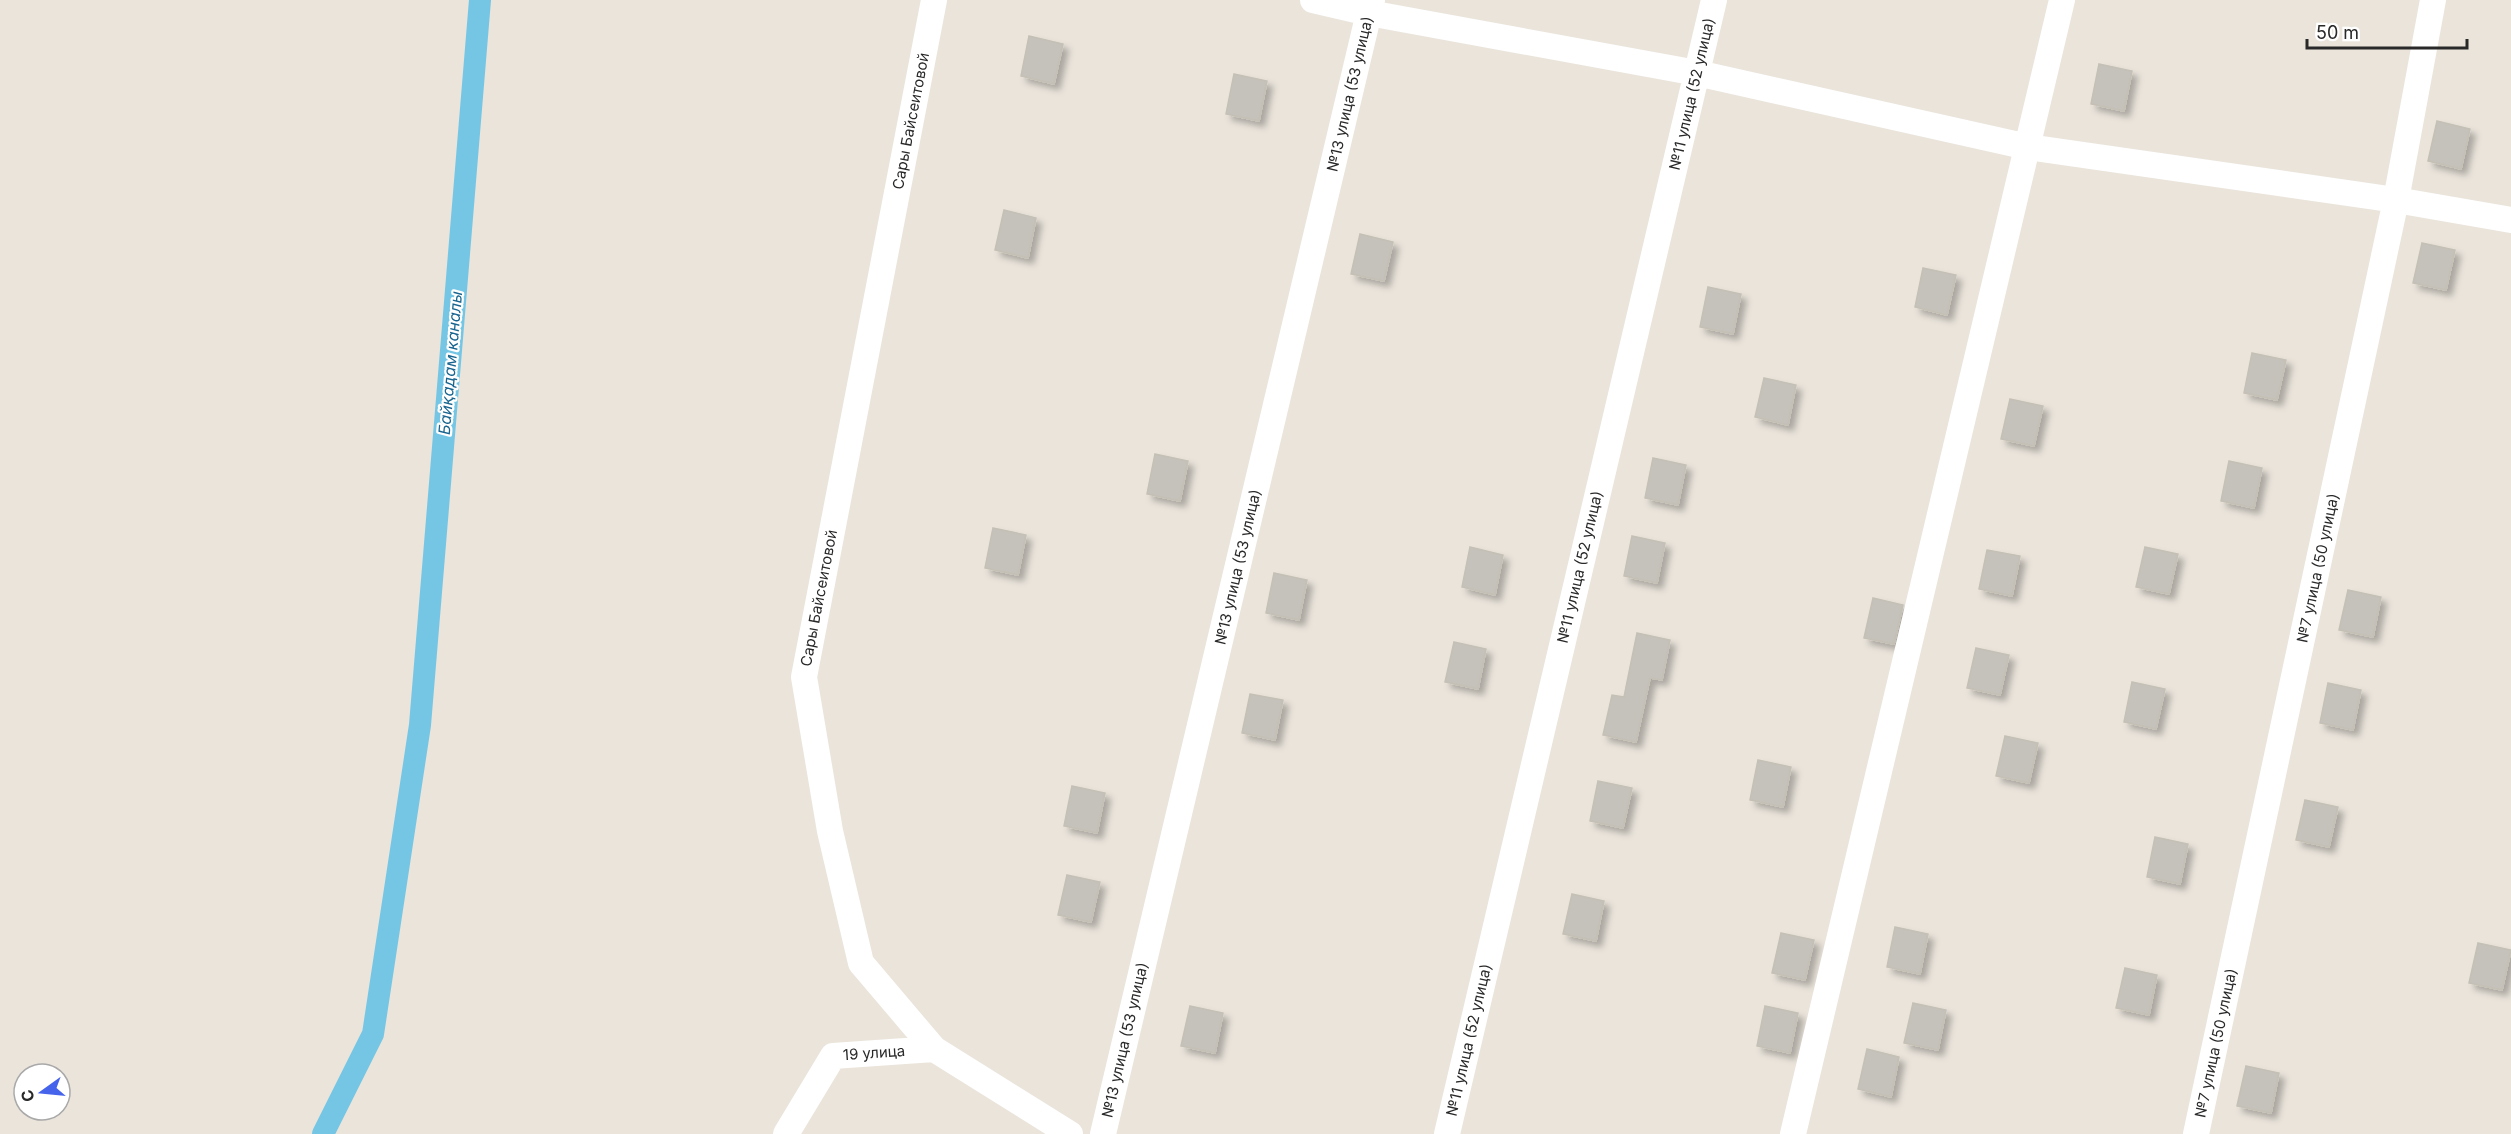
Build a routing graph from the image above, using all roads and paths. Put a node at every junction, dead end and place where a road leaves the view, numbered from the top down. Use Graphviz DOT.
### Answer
graph roads {
  1 [pos="934,0"];
  2 [pos="1313,0"];
  3 [pos="1714,0"];
  4 [pos="2062,0"];
  5 [pos="2433,0"];
  6 [pos="1370,6"];
  7 [pos="1697,73"];
  8 [pos="2028,147"];
  9 [pos="2396,200"];
  10 [pos="2511,220"];
  11 [pos="934,1049"];
  12 [pos="786,1134"];
  13 [pos="1070,1134"];
  14 [pos="1103,1134"];
  15 [pos="1447,1134"];
  16 [pos="1794,1134"];
  17 [pos="2196,1134"];
  1 -- 11 [label="street, Сары Байсеитовой"];
  2 -- 6 [label="street"];
  3 -- 7 [label="street, №11 улица (52 улица)"];
  4 -- 8 [label="street"];
  5 -- 9 [label="street, №7 улица (50 улица)"];
  6 -- 7 [label="street"];
  6 -- 14 [label="street, №13 улица (53 улица)"];
  7 -- 8 [label="street"];
  7 -- 15 [label="street, №11 улица (52 улица)"];
  8 -- 9 [label="street"];
  8 -- 16 [label="street"];
  9 -- 10 [label="street"];
  9 -- 17 [label="street, №7 улица (50 улица)"];
  11 -- 12 [label="street, 19 улица"];
  11 -- 13 [label="street, Сары Байсеитовой"];
}
